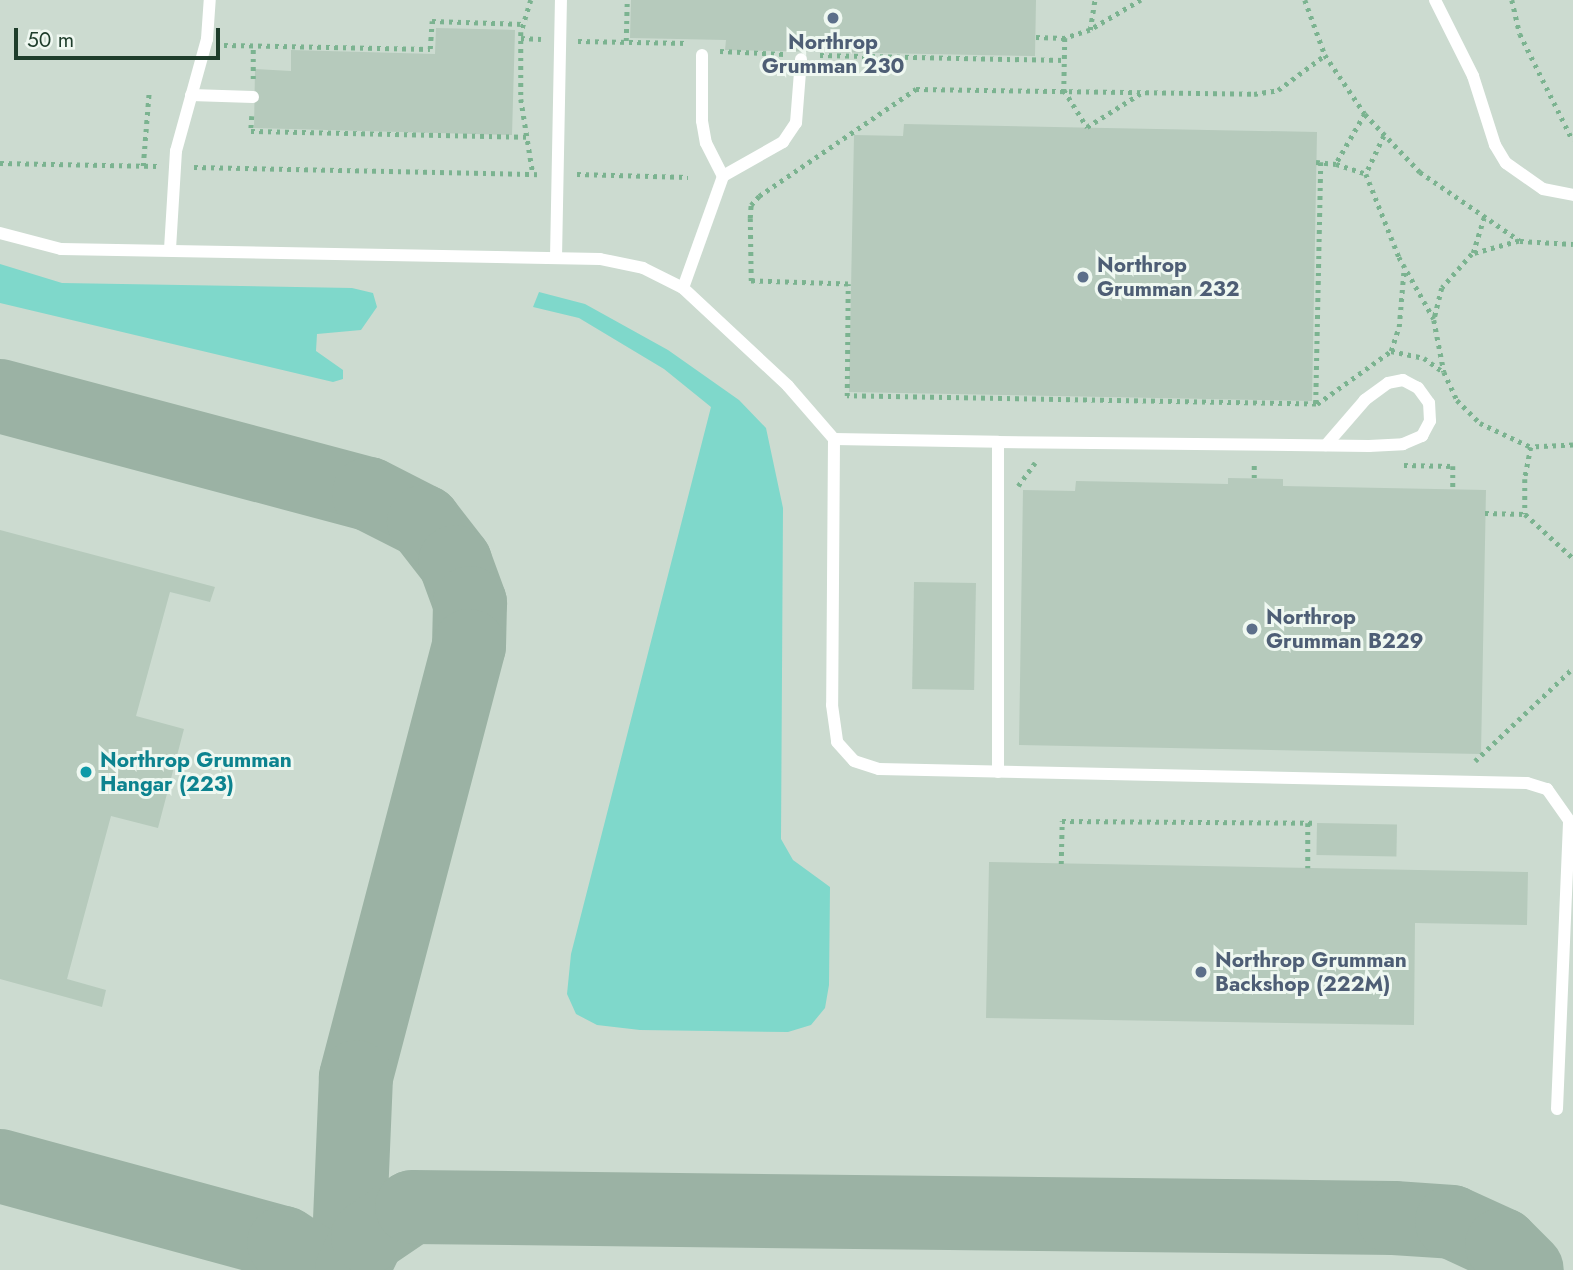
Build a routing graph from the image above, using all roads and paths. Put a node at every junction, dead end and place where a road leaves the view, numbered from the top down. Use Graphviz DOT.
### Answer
graph roads {
  1 [pos="210,0"];
  2 [pos="531,0"];
  3 [pos="561,0"];
  4 [pos="627,0"];
  5 [pos="1095,0"];
  6 [pos="1141,0"];
  7 [pos="1305,0"];
  8 [pos="1435,0"];
  9 [pos="1512,0"];
  10 [pos="523,24"];
  11 [pos="1090,30"];
  12 [pos="1036,37"];
  13 [pos="521,38"];
  14 [pos="1065,38"];
  15 [pos="546,39"];
  16 [pos="626,41"];
  17 [pos="220,45"];
  18 [pos="253,45"];
  19 [pos="702,55"];
  20 [pos="1325,55"];
  21 [pos="801,59"];
  22 [pos="1064,90"];
  23 [pos="1145,91"];
  24 [pos="149,92"];
  25 [pos="191,95"];
  26 [pos="253,97"];
  27 [pos="1366,114"];
  28 [pos="1384,135"];
  29 [pos="531,137"];
  30 [pos="1573,141"];
  31 [pos="0,163"];
  32 [pos="1336,164"];
  33 [pos="143,166"];
  34 [pos="158,166"];
  35 [pos="190,167"];
  36 [pos="543,173"];
  37 [pos="533,174"];
  38 [pos="573,174"];
  39 [pos="1366,174"];
  40 [pos="723,176"];
  41 [pos="688,177"];
  42 [pos="1573,195"];
  43 [pos="1484,217"];
  44 [pos="0,233"];
  45 [pos="1520,241"];
  46 [pos="1573,244"];
  47 [pos="170,249"];
  48 [pos="1472,254"];
  49 [pos="556,258"];
  50 [pos="1404,267"];
  51 [pos="683,288"];
  52 [pos="1434,320"];
  53 [pos="1391,351"];
  54 [pos="1444,372"];
  55 [pos="1316,404"];
  56 [pos="834,439"];
  57 [pos="998,442"];
  58 [pos="1326,444"];
  59 [pos="1573,445"];
  60 [pos="1531,447"];
  61 [pos="1044,460"];
  62 [pos="1241,463"];
  63 [pos="1255,463"];
  64 [pos="1268,463"];
  65 [pos="1400,465"];
  66 [pos="1254,478"];
  67 [pos="1453,489"];
  68 [pos="1018,500"];
  69 [pos="1485,513"];
  70 [pos="1525,514"];
  71 [pos="1573,558"];
  72 [pos="1573,668"];
  73 [pos="1461,761"];
  74 [pos="998,772"];
  75 [pos="1317,822"];
  76 [pos="1308,823"];
  77 [pos="1571,824"];
  78 [pos="1061,864"];
  79 [pos="1308,868"];
  80 [pos="1557,1109"];
  1 -- 25 [label="lane"];
  2 -- 10 [label="path"];
  3 -- 49 [label="lane"];
  4 -- 16 [label="path"];
  5 -- 11 [label="path"];
  6 -- 11 [label="path"];
  7 -- 20 [label="path"];
  8 -- 42 [label="lane"];
  9 -- 30 [label="path"];
  10 -- 13 [label="path"];
  10 -- 18 [label="path"];
  11 -- 14 [label="path"];
  12 -- 14 [label="path"];
  13 -- 15 [label="path"];
  13 -- 29 [label="path"];
  14 -- 22 [label="path"];
  17 -- 18 [label="path"];
  18 -- 26 [label="path"];
  19 -- 40 [label="lane"];
  20 -- 23 [label="path"];
  20 -- 27 [label="path"];
  21 -- 40 [label="lane"];
  22 -- 23 [label="path"];
  22 -- 23 [label="path"];
  22 -- 55 [label="path"];
  24 -- 33 [label="path"];
  25 -- 26 [label="lane"];
  25 -- 47 [label="lane"];
  26 -- 29 [label="path"];
  27 -- 28 [label="path"];
  27 -- 32 [label="path"];
  28 -- 39 [label="path"];
  28 -- 43 [label="path"];
  29 -- 37 [label="path"];
  31 -- 33 [label="path"];
  32 -- 39 [label="path"];
  32 -- 55 [label="path"];
  33 -- 34 [label="path"];
  35 -- 37 [label="path"];
  36 -- 37 [label="path"];
  38 -- 41 [label="path"];
  39 -- 50 [label="path"];
  40 -- 51 [label="lane"];
  43 -- 45 [label="path"];
  43 -- 48 [label="path"];
  44 -- 47 [label="lane"];
  45 -- 46 [label="path"];
  45 -- 48 [label="path"];
  47 -- 49 [label="lane"];
  48 -- 52 [label="path"];
  49 -- 51 [label="lane"];
  50 -- 52 [label="path"];
  50 -- 53 [label="path"];
  51 -- 56 [label="lane"];
  52 -- 54 [label="path"];
  53 -- 54 [label="path"];
  53 -- 55 [label="path"];
  54 -- 60 [label="path"];
  56 -- 57 [label="lane"];
  56 -- 74 [label="lane"];
  57 -- 58 [label="lane"];
  57 -- 74 [label="lane"];
  58 -- 58 [label="lane"];
  59 -- 60 [label="path"];
  60 -- 70 [label="path"];
  61 -- 68 [label="path"];
  62 -- 63 [label="path"];
  63 -- 64 [label="path"];
  63 -- 66 [label="path"];
  65 -- 67 [label="path"];
  69 -- 70 [label="path"];
  70 -- 71 [label="path"];
  72 -- 73 [label="path"];
  74 -- 77 [label="lane"];
  75 -- 78 [label="path"];
  76 -- 79 [label="path"];
  77 -- 80 [label="lane"];
}
